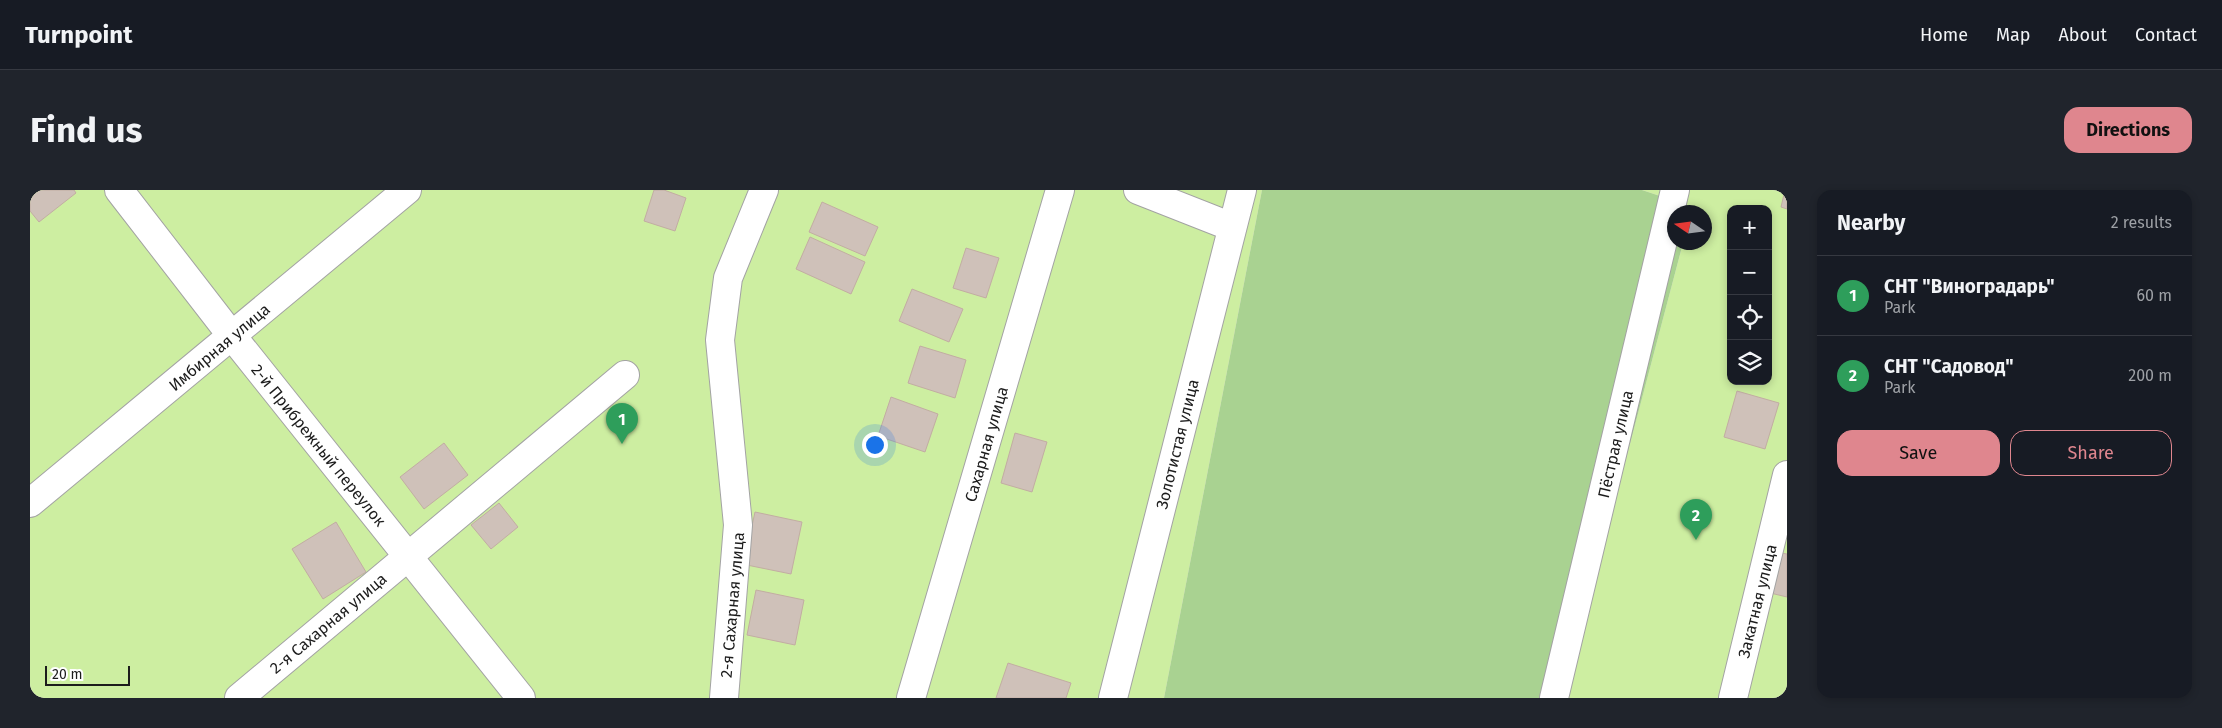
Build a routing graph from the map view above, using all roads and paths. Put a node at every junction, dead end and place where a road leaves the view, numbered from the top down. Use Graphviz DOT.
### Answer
graph roads {
  1 [pos="119,190"];
  2 [pos="407,190"];
  3 [pos="764,190"];
  4 [pos="1060,190"];
  5 [pos="1138,190"];
  6 [pos="1242,190"];
  7 [pos="1675,190"];
  8 [pos="1232,227"];
  9 [pos="232,336"];
  10 [pos="625,375"];
  11 [pos="1787,474"];
  12 [pos="30,503"];
  13 [pos="408,556"];
  14 [pos="239,698"];
  15 [pos="521,698"];
  16 [pos="724,698"];
  17 [pos="911,698"];
  18 [pos="1113,698"];
  19 [pos="1554,698"];
  20 [pos="1733,698"];
  1 -- 9 [label="street, 2-й Прибрежный переулок"];
  2 -- 9 [label="street, Имбирная улица"];
  3 -- 16 [label="street, 2-я Сахарная улица"];
  4 -- 17 [label="street, Сахарная улица"];
  5 -- 8 [label="street"];
  6 -- 8 [label="street, Золотистая улица"];
  7 -- 19 [label="street, Пёстрая улица"];
  8 -- 18 [label="street, Золотистая улица"];
  9 -- 12 [label="street, Имбирная улица"];
  9 -- 13 [label="street, 2-й Прибрежный переулок"];
  10 -- 13 [label="street, 2-я Сахарная улица"];
  11 -- 20 [label="street, Закатная улица"];
  13 -- 14 [label="street, 2-я Сахарная улица"];
  13 -- 15 [label="street, 2-й Прибрежный переулок"];
}
